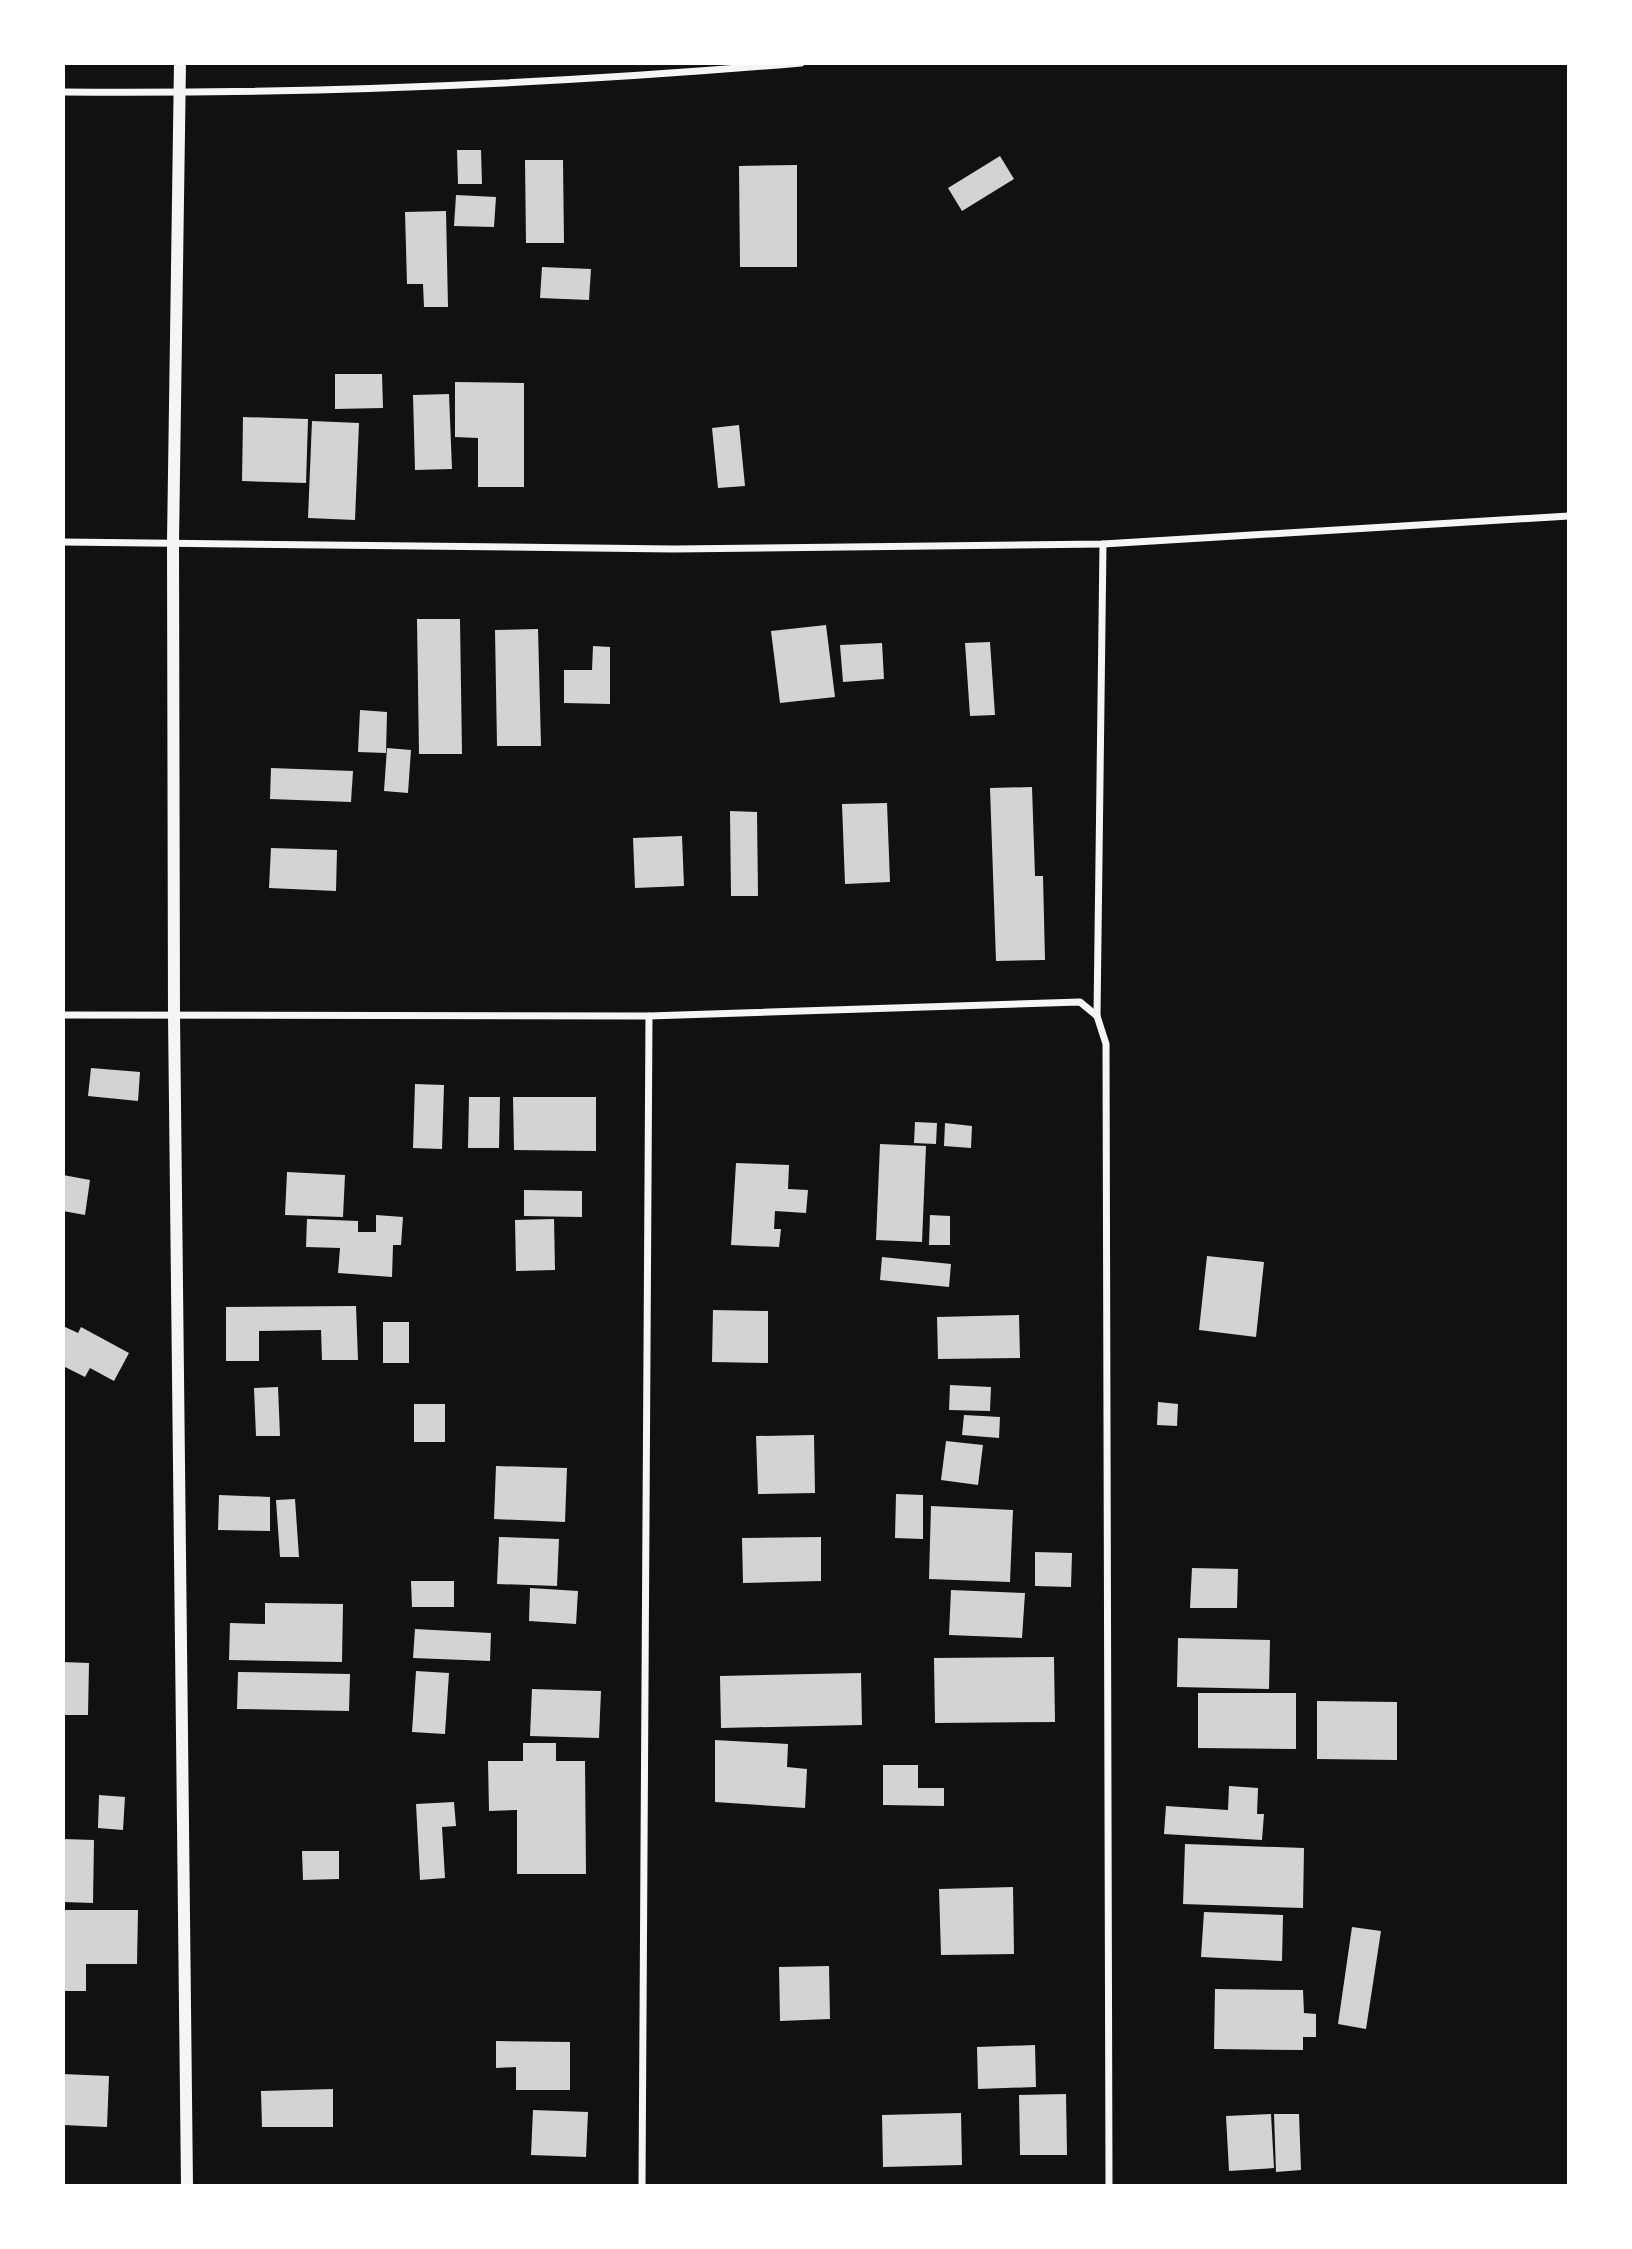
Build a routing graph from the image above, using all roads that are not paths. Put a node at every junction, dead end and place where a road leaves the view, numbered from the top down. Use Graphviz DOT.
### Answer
graph roads {
  1 [pos="180,63"];
  2 [pos="801,63"];
  3 [pos="63,92"];
  4 [pos="179,93"];
  5 [pos="1569,516"];
  6 [pos="63,542"];
  7 [pos="173,542"];
  8 [pos="1103,544"];
  9 [pos="63,1015"];
  10 [pos="174,1015"];
  11 [pos="649,1016"];
  12 [pos="1097,1016"];
  13 [pos="187,2186"];
  14 [pos="642,2186"];
  15 [pos="1109,2186"];
  1 -- 4 [label="street"];
  2 -- 4 [label="street"];
  3 -- 4 [label="street"];
  4 -- 7 [label="street"];
  5 -- 8 [label="street"];
  6 -- 7 [label="street"];
  7 -- 8 [label="street"];
  7 -- 10 [label="street"];
  8 -- 12 [label="street"];
  9 -- 10 [label="street"];
  10 -- 11 [label="street"];
  10 -- 13 [label="street"];
  11 -- 12 [label="street"];
  11 -- 14 [label="street"];
  12 -- 15 [label="street"];
}
